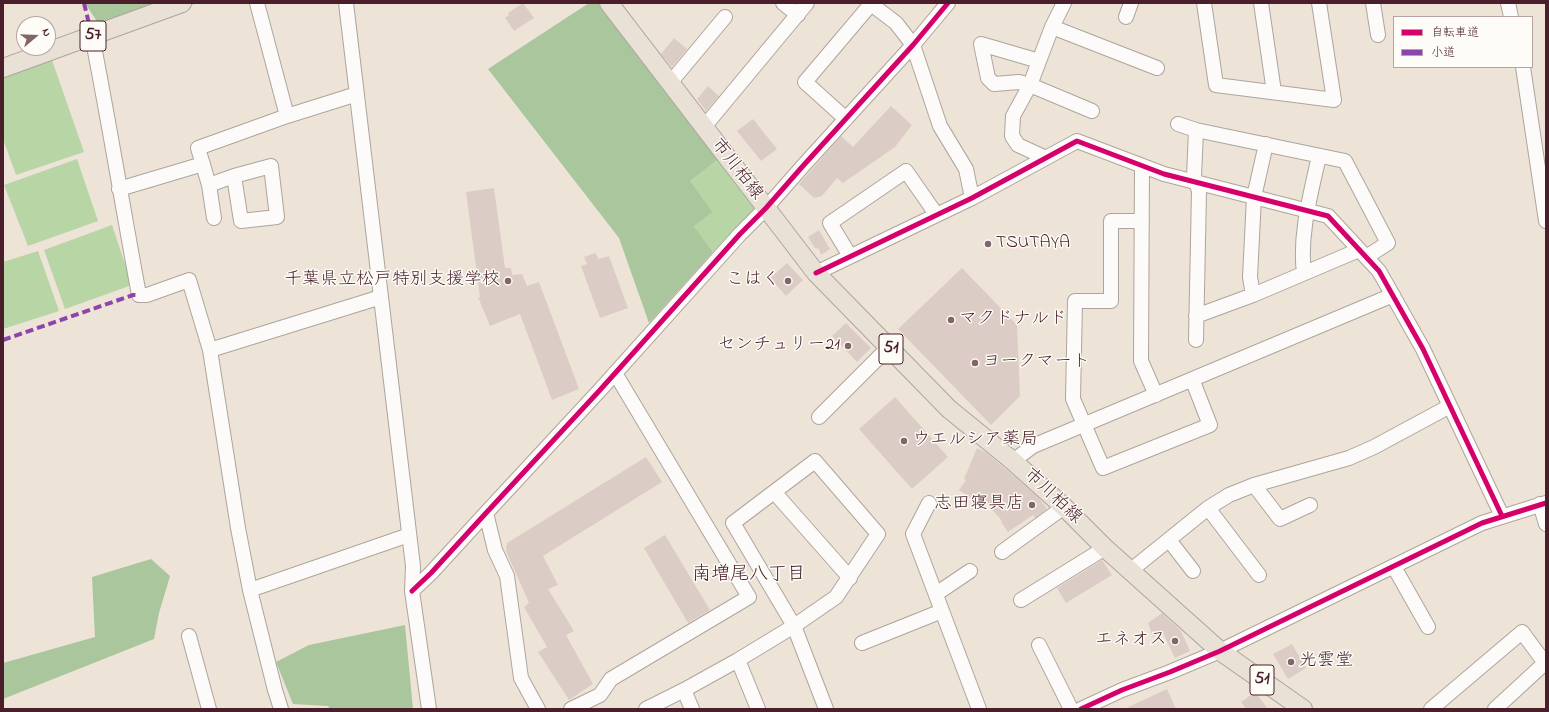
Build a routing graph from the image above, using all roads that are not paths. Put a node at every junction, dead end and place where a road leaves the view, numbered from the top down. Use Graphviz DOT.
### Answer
graph roads {
  1 [pos="182,3"];
  2 [pos="257,3"];
  3 [pos="346,3"];
  4 [pos="609,3"];
  5 [pos="784,3"];
  6 [pos="807,3"];
  7 [pos="1064,3"];
  8 [pos="1132,3"];
  9 [pos="1204,3"];
  10 [pos="1261,3"];
  11 [pos="1319,3"];
  12 [pos="1373,3"];
  13 [pos="1508,3"];
  14 [pos="943,5"];
  15 [pos="798,15"];
  16 [pos="1511,16"];
  17 [pos="725,17"];
  18 [pos="1126,17"];
  19 [pos="1052,27"];
  20 [pos="1378,35"];
  21 [pos="92,36"];
  22 [pos="913,45"];
  23 [pos="1040,61"];
  24 [pos="3,68"];
  25 [pos="1157,68"];
  26 [pos="1523,68"];
  27 [pos="670,83"];
  28 [pos="1030,85"];
  29 [pos="1274,92"];
  30 [pos="357,94"];
  31 [pos="1092,110"];
  32 [pos="287,116"];
  33 [pos="846,119"];
  34 [pos="1178,124"];
  35 [pos="704,127"];
  36 [pos="1196,130"];
  37 [pos="1266,144"];
  38 [pos="1319,156"];
  39 [pos="1046,158"];
  40 [pos="203,164"];
  41 [pos="1142,166"];
  42 [pos="234,176"];
  43 [pos="1197,183"];
  44 [pos="209,185"];
  45 [pos="119,189"];
  46 [pos="1254,197"];
  47 [pos="972,198"];
  48 [pos="766,208"];
  49 [pos="1307,210"];
  50 [pos="936,214"];
  51 [pos="214,218"];
  52 [pos="1142,221"];
  53 [pos="1546,221"];
  54 [pos="1362,254"];
  55 [pos="850,256"];
  56 [pos="816,273"];
  57 [pos="1304,273"];
  58 [pos="1253,294"];
  59 [pos="1393,295"];
  60 [pos="381,297"];
  61 [pos="1196,316"];
  62 [pos="1196,340"];
  63 [pos="889,347"];
  64 [pos="210,350"];
  65 [pos="615,373"];
  66 [pos="1192,379"];
  67 [pos="1156,395"];
  68 [pos="1450,406"];
  69 [pos="819,417"];
  70 [pos="1084,425"];
  71 [pos="1013,461"];
  72 [pos="1254,485"];
  73 [pos="775,493"];
  74 [pos="930,503"];
  75 [pos="1543,503"];
  76 [pos="1310,505"];
  77 [pos="1064,507"];
  78 [pos="1208,508"];
  79 [pos="486,513"];
  80 [pos="1502,516"];
  81 [pos="1546,524"];
  82 [pos="409,535"];
  83 [pos="1169,540"];
  84 [pos="1105,548"];
  85 [pos="1002,552"];
  86 [pos="1394,567"];
  87 [pos="970,571"];
  88 [pos="1130,571"];
  89 [pos="1193,571"];
  90 [pos="1259,575"];
  91 [pos="850,578"];
  92 [pos="250,590"];
  93 [pos="412,591"];
  94 [pos="936,594"];
  95 [pos="1021,600"];
  96 [pos="942,611"];
  97 [pos="794,626"];
  98 [pos="1428,627"];
  99 [pos="189,636"];
  100 [pos="862,643"];
  101 [pos="1039,645"];
  102 [pos="1220,651"];
  103 [pos="738,660"];
  104 [pos="684,690"];
  105 [pos="209,709"];
  106 [pos="281,709"];
  107 [pos="429,709"];
  108 [pos="538,709"];
  109 [pos="571,709"];
  110 [pos="646,709"];
  111 [pos="692,709"];
  112 [pos="758,709"];
  113 [pos="826,709"];
  114 [pos="979,709"];
  115 [pos="1071,709"];
  116 [pos="1081,709"];
  117 [pos="1303,709"];
  118 [pos="1431,709"];
  119 [pos="1495,709"];
  1 -- 21 [label="main road, 57"];
  2 -- 32 [label="street"];
  3 -- 30 [label="street"];
  4 -- 27 [label="main road, 市川柏線 / 51"];
  5 -- 15 [label="street"];
  6 -- 15 [label="street"];
  7 -- 19 [label="street"];
  8 -- 18 [label="street"];
  9 -- 29 [label="street"];
  10 -- 29 [label="street"];
  11 -- 29 [label="street"];
  12 -- 20 [label="street"];
  13 -- 16 [label="street"];
  14 -- 22 [label="street"];
  15 -- 35 [label="street"];
  17 -- 27 [label="street"];
  19 -- 23 [label="street"];
  19 -- 25 [label="street"];
  21 -- 24 [label="main road, 57"];
  21 -- 45 [label="street"];
  22 -- 33 [label="street"];
  22 -- 33 [label="street"];
  22 -- 47 [label="street"];
  23 -- 28 [label="street"];
  23 -- 28 [label="street"];
  26 -- 53 [label="street"];
  27 -- 35 [label="main road, 市川柏線 / 51"];
  28 -- 31 [label="street"];
  28 -- 39 [label="street"];
  30 -- 32 [label="street"];
  30 -- 60 [label="street"];
  32 -- 40 [label="street"];
  33 -- 48 [label="street"];
  34 -- 36 [label="street"];
  35 -- 48 [label="main road, 市川柏線 / 51"];
  36 -- 37 [label="street"];
  36 -- 43 [label="street"];
  37 -- 38 [label="street"];
  37 -- 46 [label="street"];
  38 -- 49 [label="street"];
  38 -- 54 [label="street"];
  39 -- 41 [label="street"];
  39 -- 47 [label="street"];
  40 -- 44 [label="street"];
  40 -- 45 [label="street"];
  41 -- 43 [label="street"];
  41 -- 52 [label="street"];
  42 -- 44 [label="street"];
  43 -- 46 [label="street"];
  43 -- 61 [label="street"];
  44 -- 51 [label="street"];
  45 -- 64 [label="street"];
  46 -- 49 [label="street"];
  46 -- 58 [label="street"];
  47 -- 50 [label="street"];
  48 -- 56 [label="main road, 市川柏線 / 51"];
  48 -- 65 [label="street"];
  49 -- 54 [label="street"];
  49 -- 57 [label="street"];
  50 -- 55 [label="street"];
  50 -- 55 [label="street"];
  52 -- 67 [label="street"];
  52 -- 70 [label="street"];
  54 -- 57 [label="street"];
  54 -- 59 [label="street"];
  55 -- 56 [label="street"];
  56 -- 63 [label="main road, 市川柏線 / 51"];
  57 -- 58 [label="street"];
  58 -- 61 [label="street"];
  59 -- 66 [label="street"];
  59 -- 68 [label="street"];
  60 -- 64 [label="street"];
  60 -- 82 [label="street"];
  61 -- 62 [label="street"];
  63 -- 69 [label="street"];
  63 -- 71 [label="main road, 市川柏線 / 51"];
  64 -- 92 [label="street"];
  65 -- 79 [label="street"];
  65 -- 109 [label="street"];
  66 -- 67 [label="street"];
  66 -- 70 [label="street"];
  67 -- 70 [label="street"];
  68 -- 72 [label="street"];
  68 -- 80 [label="street"];
  70 -- 71 [label="street"];
  71 -- 77 [label="main road, 市川柏線 / 51"];
  72 -- 76 [label="street"];
  72 -- 78 [label="street"];
  73 -- 91 [label="street"];
  73 -- 91 [label="street"];
  73 -- 97 [label="street"];
  74 -- 94 [label="street"];
  75 -- 80 [label="street"];
  75 -- 81 [label="street"];
  77 -- 84 [label="main road, 市川柏線 / 51"];
  77 -- 85 [label="street"];
  78 -- 83 [label="street"];
  78 -- 90 [label="street"];
  79 -- 93 [label="street"];
  79 -- 108 [label="street"];
  80 -- 86 [label="street"];
  82 -- 92 [label="street"];
  82 -- 93 [label="street"];
  83 -- 88 [label="street"];
  83 -- 89 [label="street"];
  84 -- 88 [label="main road, 市川柏線 / 51"];
  84 -- 95 [label="street"];
  86 -- 98 [label="street"];
  86 -- 102 [label="street"];
  87 -- 94 [label="street"];
  88 -- 102 [label="main road, 市川柏線 / 51"];
  91 -- 97 [label="street"];
  92 -- 106 [label="street"];
  93 -- 107 [label="street"];
  94 -- 96 [label="street"];
  96 -- 100 [label="street"];
  96 -- 114 [label="street"];
  97 -- 103 [label="street"];
  97 -- 113 [label="street"];
  99 -- 105 [label="street"];
  101 -- 115 [label="street"];
  102 -- 116 [label="street"];
  102 -- 117 [label="main road, 市川柏線 / 51"];
  103 -- 104 [label="street"];
  103 -- 112 [label="street"];
  104 -- 110 [label="street"];
  104 -- 111 [label="street"];
  118 -- 119 [label="street"];
}
